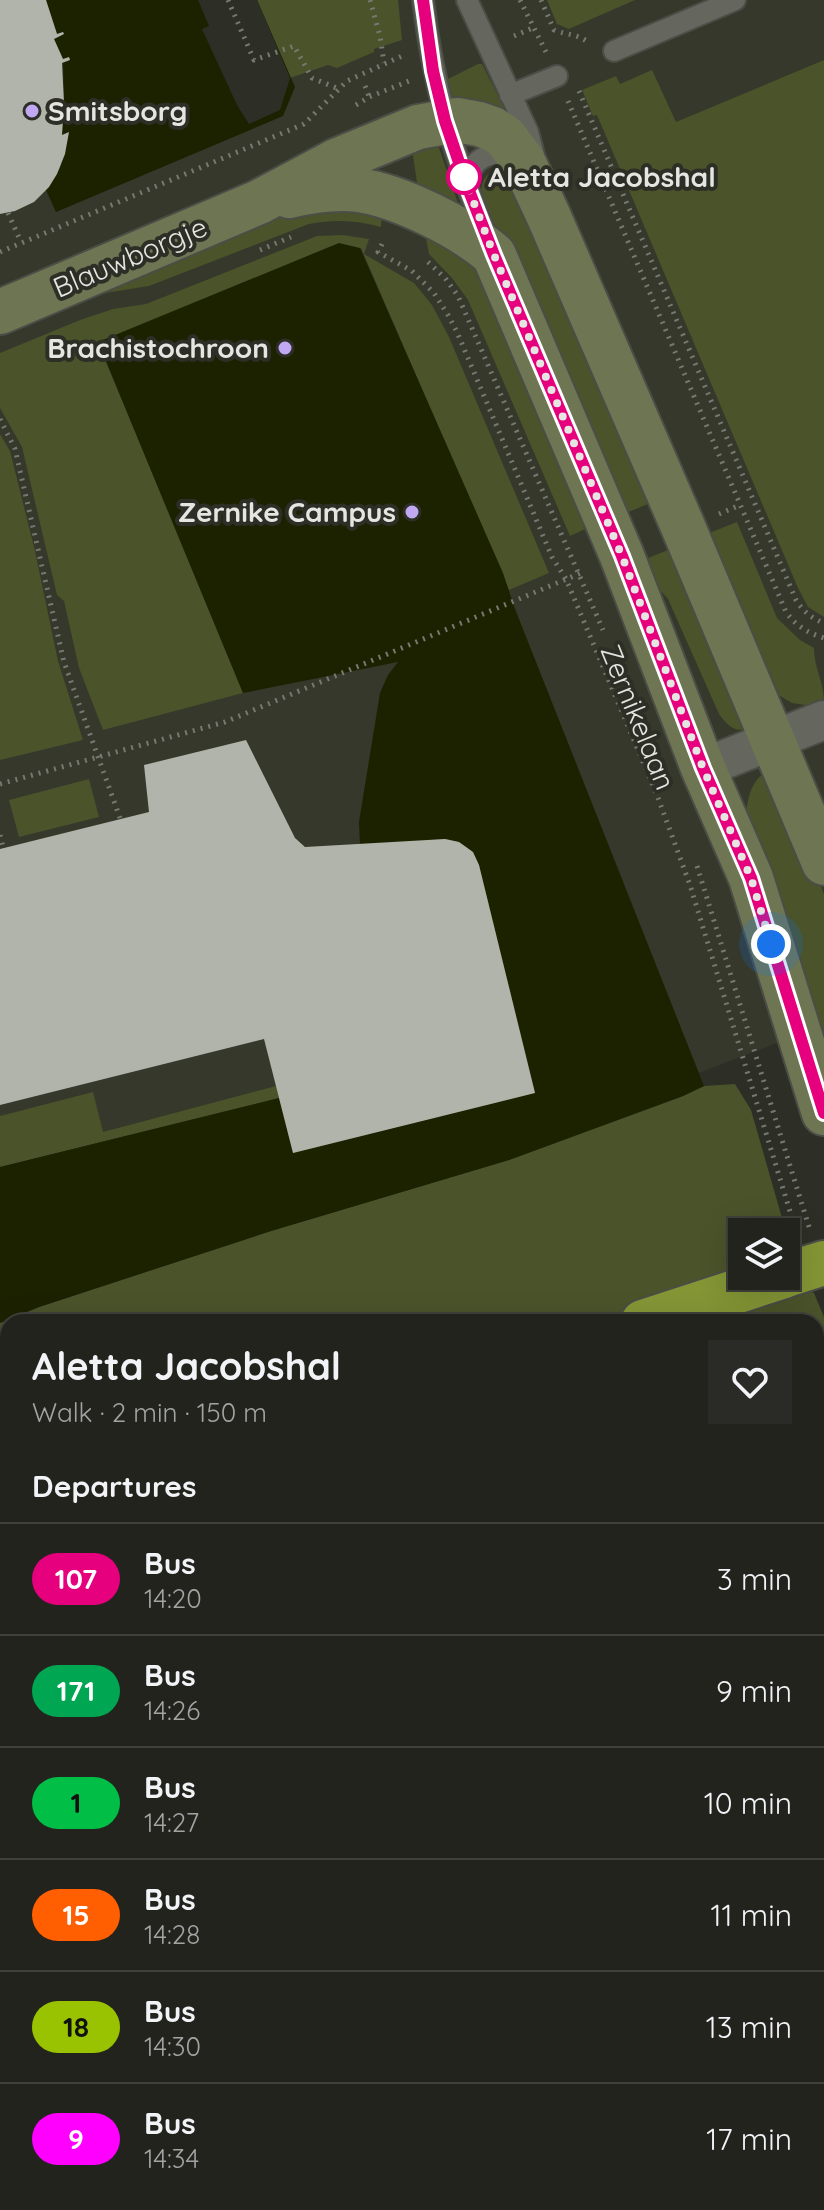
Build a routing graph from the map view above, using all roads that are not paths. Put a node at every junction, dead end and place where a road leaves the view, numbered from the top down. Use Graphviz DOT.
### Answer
graph roads {
  1 [pos="423,0"];
  2 [pos="467,0"];
  3 [pos="735,0"];
  4 [pos="614,51"];
  5 [pos="557,76"];
  6 [pos="510,95"];
  7 [pos="445,121"];
  8 [pos="523,161"];
  9 [pos="466,183"];
  10 [pos="259,202"];
  11 [pos="549,217"];
  12 [pos="494,255"];
  13 [pos="0,312"];
  14 [pos="824,720"];
  15 [pos="772,742"];
  16 [pos="703,768"];
  17 [pos="824,863"];
  18 [pos="824,1113"];
  19 [pos="801,1258"];
  20 [pos="663,1314"];
  1 -- 7 [label="lane, Zernikelaan"];
  2 -- 6 [label="lane"];
  3 -- 4 [label="lane"];
  5 -- 6 [label="lane"];
  6 -- 11 [label="lane"];
  7 -- 8 [label="street"];
  7 -- 9 [label="lane, Zernikelaan"];
  7 -- 10 [label="street, Blauwborgje"];
  8 -- 9 [label="lane"];
  8 -- 11 [label="street"];
  9 -- 12 [label="lane, Zernikelaan"];
  10 -- 12 [label="street, Blauwborgje"];
  10 -- 13 [label="street, Blauwborgje"];
  11 -- 15 [label="street"];
  12 -- 16 [label="street, Zernikelaan"];
  14 -- 15 [label="street"];
  15 -- 16 [label="street"];
  15 -- 17 [label="street"];
  16 -- 18 [label="street, Zernikelaan"];
  19 -- 20 [label="highway"];
}
